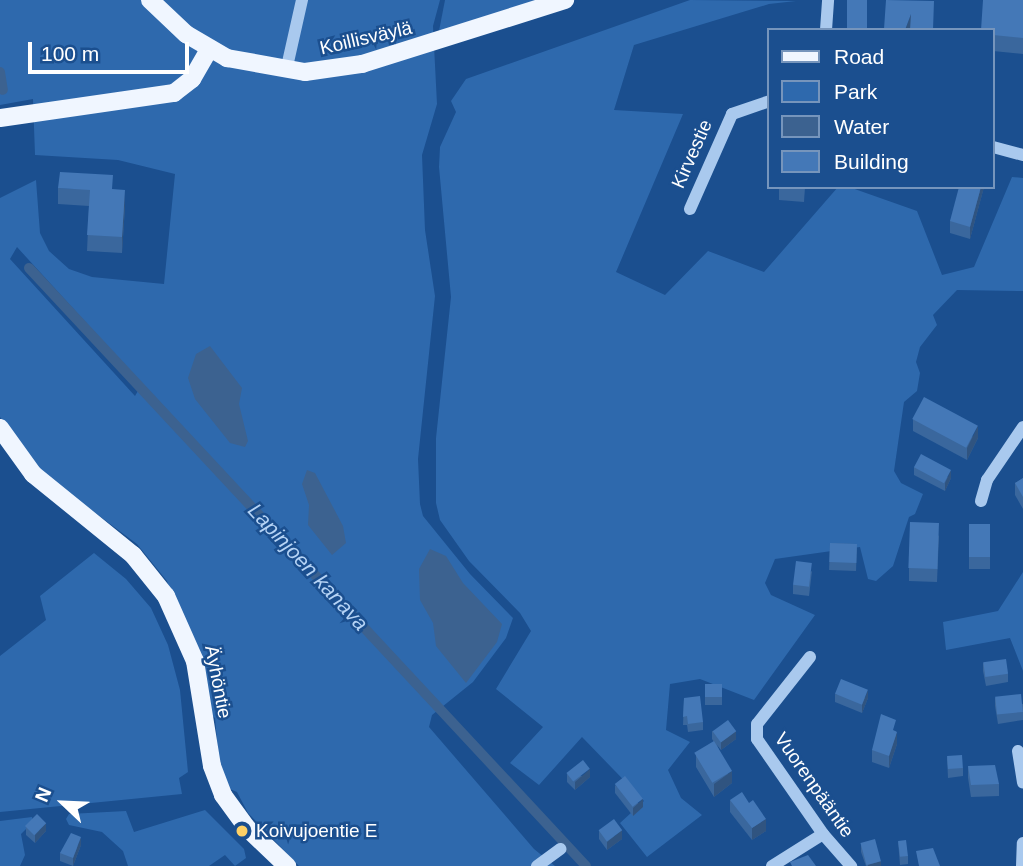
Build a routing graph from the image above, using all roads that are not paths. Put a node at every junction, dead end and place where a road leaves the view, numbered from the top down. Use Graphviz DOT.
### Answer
graph roads {
  1 [pos="149,0"];
  2 [pos="302,0"];
  3 [pos="565,0"];
  4 [pos="828,0"];
  5 [pos="826,28"];
  6 [pos="209,49"];
  7 [pos="286,71"];
  8 [pos="768,101"];
  9 [pos="0,118"];
  10 [pos="995,148"];
  11 [pos="1023,155"];
  12 [pos="690,209"];
  13 [pos="1023,427"];
  14 [pos="0,428"];
  15 [pos="981,501"];
  16 [pos="810,657"];
  17 [pos="1018,751"];
  18 [pos="1023,783"];
  19 [pos="823,834"];
  20 [pos="1023,843"];
  21 [pos="560,849"];
  22 [pos="287,866"];
  23 [pos="537,866"];
  24 [pos="772,866"];
  25 [pos="850,866"];
  26 [pos="1022,866"];
  1 -- 6 [label="main road, Koillisväylä"];
  2 -- 7 [label="street"];
  3 -- 7 [label="main road, Koillisväylä"];
  4 -- 5 [label="street"];
  6 -- 7 [label="main road, Koillisväylä"];
  6 -- 9 [label="main road"];
  8 -- 12 [label="street, Kirvestie"];
  10 -- 11 [label="street"];
  13 -- 15 [label="street"];
  14 -- 22 [label="main road, Äyhöntie"];
  16 -- 19 [label="street, Vuorenpääntie"];
  17 -- 18 [label="street"];
  19 -- 24 [label="street"];
  19 -- 25 [label="street, Vuorenpääntie"];
  20 -- 26 [label="street"];
  21 -- 23 [label="street"];
}
